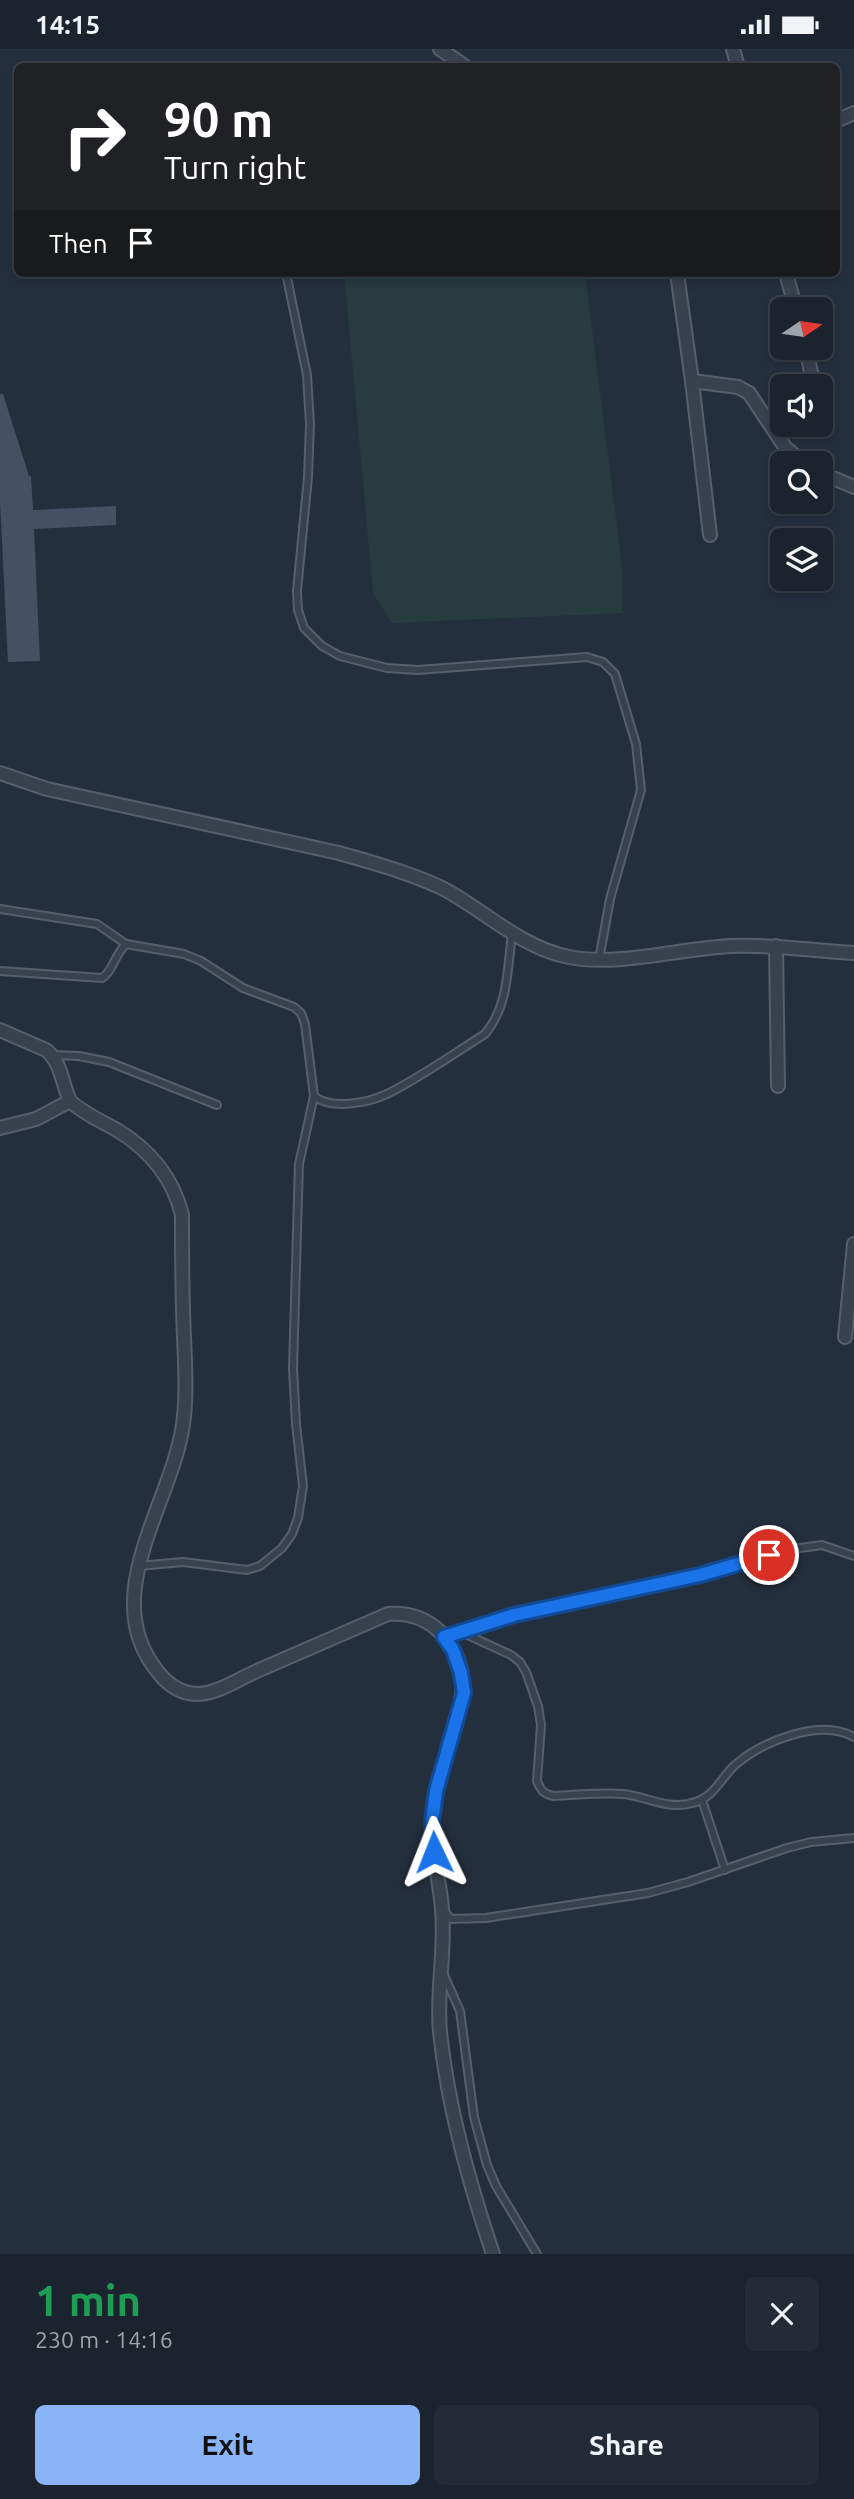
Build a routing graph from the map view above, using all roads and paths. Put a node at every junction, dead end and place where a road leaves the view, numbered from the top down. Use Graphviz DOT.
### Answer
graph roads {
  1 [pos="440,49"];
  2 [pos="461,63"];
  3 [pos="287,277"];
  4 [pos="678,277"];
  5 [pos="787,277"];
  6 [pos="792,297"];
  7 [pos="692,381"];
  8 [pos="770,424"];
  9 [pos="779,437"];
  10 [pos="790,451"];
  11 [pos="833,478"];
  12 [pos="854,487"];
  13 [pos="710,535"];
  14 [pos="0,773"];
  15 [pos="0,909"];
  16 [pos="512,931"];
  17 [pos="126,944"];
  18 [pos="776,946"];
  19 [pos="854,953"];
  20 [pos="599,960"];
  21 [pos="0,971"];
  22 [pos="0,1030"];
  23 [pos="52,1055"];
  24 [pos="778,1086"];
  25 [pos="314,1096"];
  26 [pos="70,1101"];
  27 [pos="217,1105"];
  28 [pos="0,1128"];
  29 [pos="854,1244"];
  30 [pos="845,1337"];
  31 [pos="854,1556"];
  32 [pos="138,1566"];
  33 [pos="461,1632"];
  34 [pos="444,1637"];
  35 [pos="854,1737"];
  36 [pos="702,1800"];
  37 [pos="854,1838"];
  38 [pos="725,1870"];
  39 [pos="442,1910"];
  40 [pos="440,1967"];
  41 [pos="493,2254"];
  42 [pos="537,2254"];
  1 -- 2 [label="street"];
  3 -- 20 [label="lane"];
  4 -- 7 [label="street"];
  5 -- 6 [label="street"];
  7 -- 8 [label="street"];
  7 -- 13 [label="street"];
  9 -- 10 [label="street"];
  11 -- 12 [label="street"];
  14 -- 16 [label="street"];
  15 -- 17 [label="lane"];
  16 -- 20 [label="street"];
  16 -- 25 [label="lane"];
  17 -- 21 [label="lane"];
  17 -- 25 [label="lane"];
  18 -- 19 [label="street"];
  18 -- 20 [label="street"];
  18 -- 24 [label="street"];
  22 -- 23 [label="street"];
  23 -- 26 [label="street"];
  23 -- 27 [label="lane"];
  25 -- 32 [label="lane"];
  26 -- 28 [label="street"];
  26 -- 32 [label="street"];
  29 -- 30 [label="street"];
  31 -- 33 [label="lane"];
  32 -- 34 [label="street"];
  33 -- 34 [label="lane"];
  33 -- 36 [label="lane"];
  34 -- 39 [label="street"];
  35 -- 36 [label="lane"];
  36 -- 38 [label="lane"];
  37 -- 38 [label="lane"];
  38 -- 39 [label="lane"];
  39 -- 40 [label="street"];
  40 -- 41 [label="street"];
  40 -- 42 [label="lane"];
}
